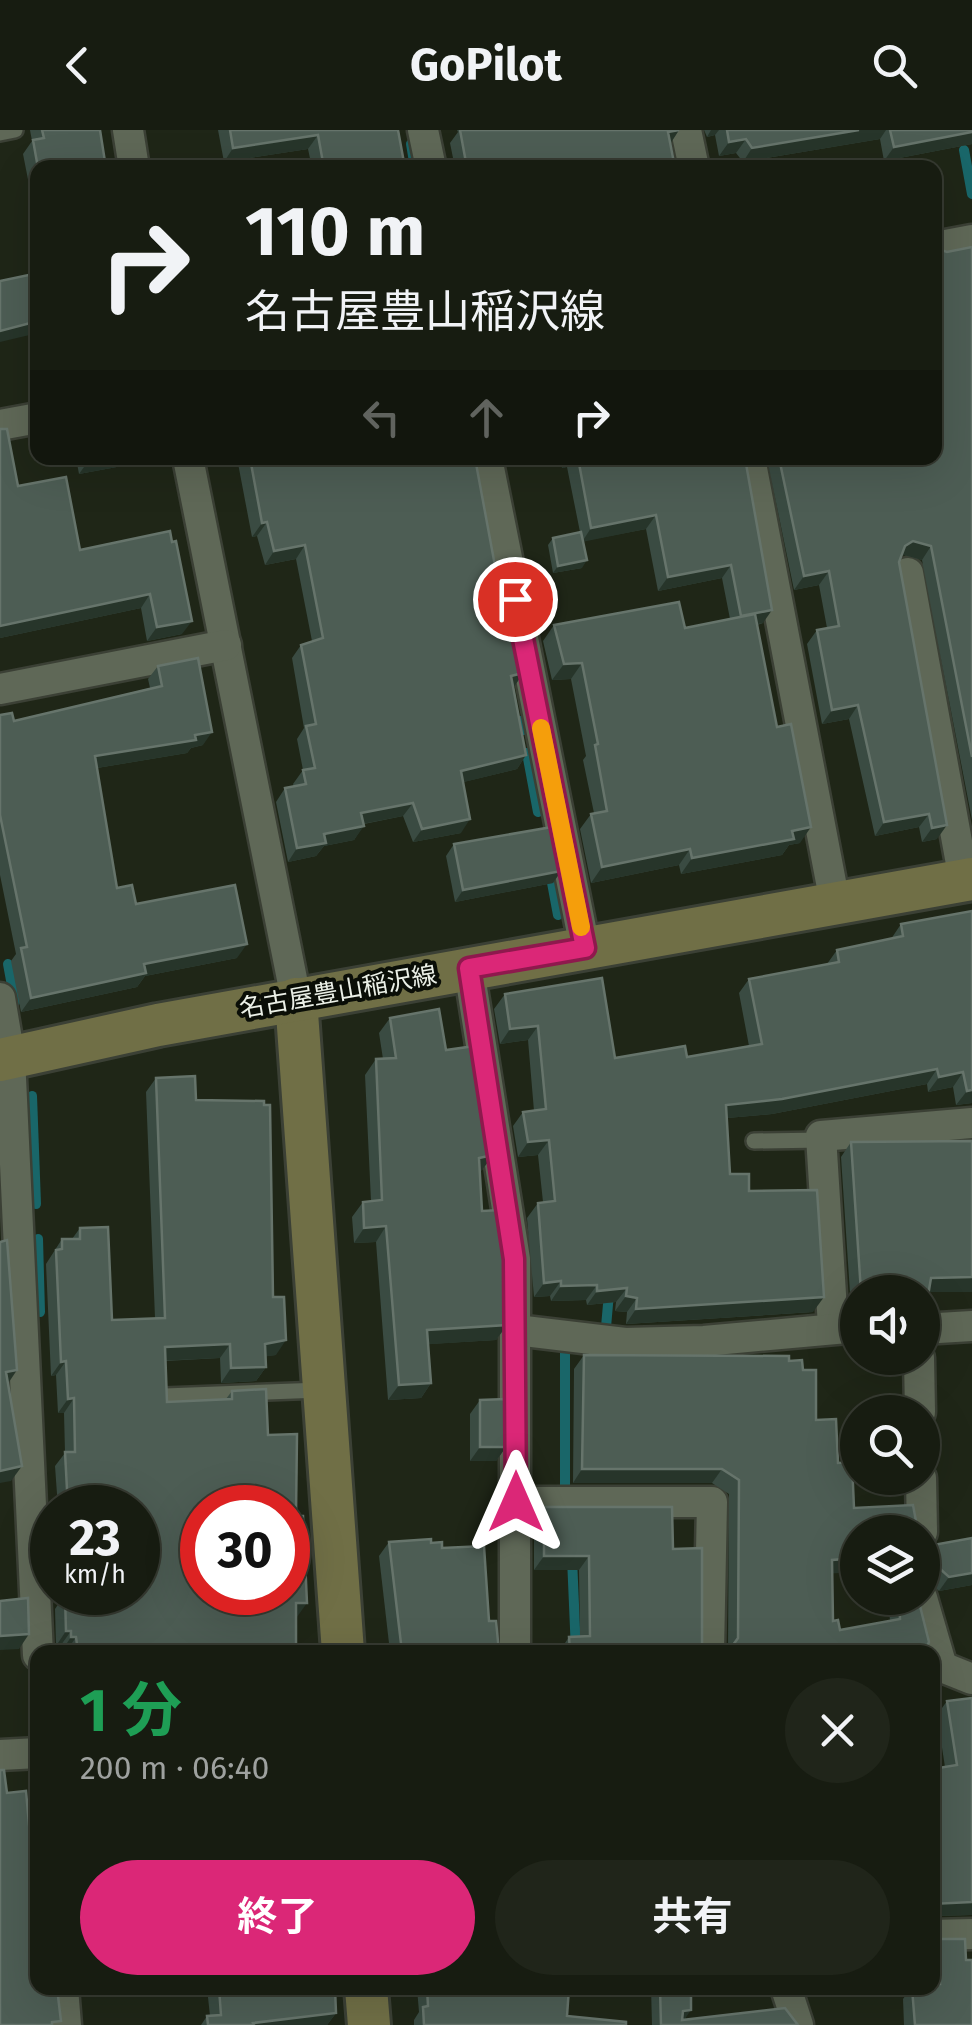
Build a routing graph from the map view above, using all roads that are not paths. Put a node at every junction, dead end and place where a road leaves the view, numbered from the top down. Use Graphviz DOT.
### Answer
graph roads {
  1 [pos="14,130"];
  2 [pos="128,130"];
  3 [pos="424,130"];
  4 [pos="686,130"];
  5 [pos="0,133"];
  6 [pos="133,160"];
  7 [pos="429,160"];
  8 [pos="692,160"];
  9 [pos="972,240"];
  10 [pos="942,246"];
  11 [pos="30,419"];
  12 [pos="0,425"];
  13 [pos="189,465"];
  14 [pos="488,465"];
  15 [pos="751,465"];
  16 [pos="908,572"];
  17 [pos="226,645"];
  18 [pos="0,689"];
  19 [pos="968,880"];
  20 [pos="834,903"];
  21 [pos="585,948"];
  22 [pos="469,968"];
  23 [pos="0,998"];
  24 [pos="296,1000"];
  25 [pos="5,1058"];
  26 [pos="972,1123"];
  27 [pos="822,1140"];
  28 [pos="754,1141"];
  29 [pos="840,1280"];
  30 [pos="972,1326"];
  31 [pos="840,1328"];
  32 [pos="940,1328"];
  33 [pos="516,1330"];
  34 [pos="326,1390"];
  35 [pos="165,1396"];
  36 [pos="13,1415"];
  37 [pos="516,1502"];
  38 [pos="926,1615"];
  39 [pos="37,1645"];
  40 [pos="344,1645"];
  41 [pos="515,1645"];
  42 [pos="709,1645"];
  43 [pos="932,1645"];
  44 [pos="940,1669"];
  45 [pos="972,1679"];
  46 [pos="30,1753"];
  47 [pos="0,1755"];
  48 [pos="972,1934"];
  49 [pos="940,1935"];
  50 [pos="63,1995"];
  51 [pos="367,1995"];
  52 [pos="788,1995"];
  53 [pos="66,2025"];
  54 [pos="369,2025"];
  55 [pos="798,2025"];
  1 -- 5 [label="lane"];
  2 -- 6 [label="street"];
  3 -- 7 [label="street"];
  4 -- 8 [label="street"];
  9 -- 10 [label="street"];
  11 -- 12 [label="street"];
  13 -- 17 [label="street"];
  14 -- 21 [label="street"];
  15 -- 20 [label="street"];
  16 -- 19 [label="street"];
  17 -- 18 [label="street"];
  17 -- 24 [label="street"];
  19 -- 20 [label="main road, 名古屋豊山稲沢線"];
  20 -- 21 [label="main road, 名古屋豊山稲沢線"];
  21 -- 22 [label="main road, 名古屋豊山稲沢線"];
  22 -- 24 [label="main road, 名古屋豊山稲沢線"];
  22 -- 33 [label="street"];
  23 -- 25 [label="street"];
  24 -- 25 [label="main road, 名古屋豊山稲沢線"];
  24 -- 34 [label="main road"];
  25 -- 36 [label="street"];
  26 -- 27 [label="street"];
  27 -- 28 [label="lane"];
  27 -- 29 [label="street"];
  30 -- 32 [label="street"];
  31 -- 33 [label="street"];
  33 -- 37 [label="street"];
  34 -- 35 [label="lane"];
  34 -- 40 [label="main road"];
  36 -- 39 [label="street"];
  37 -- 41 [label="street"];
  37 -- 42 [label="street"];
  38 -- 43 [label="street"];
  44 -- 45 [label="street"];
  46 -- 47 [label="street"];
  48 -- 49 [label="street"];
  50 -- 53 [label="street"];
  51 -- 54 [label="main road"];
  52 -- 55 [label="street"];
}
